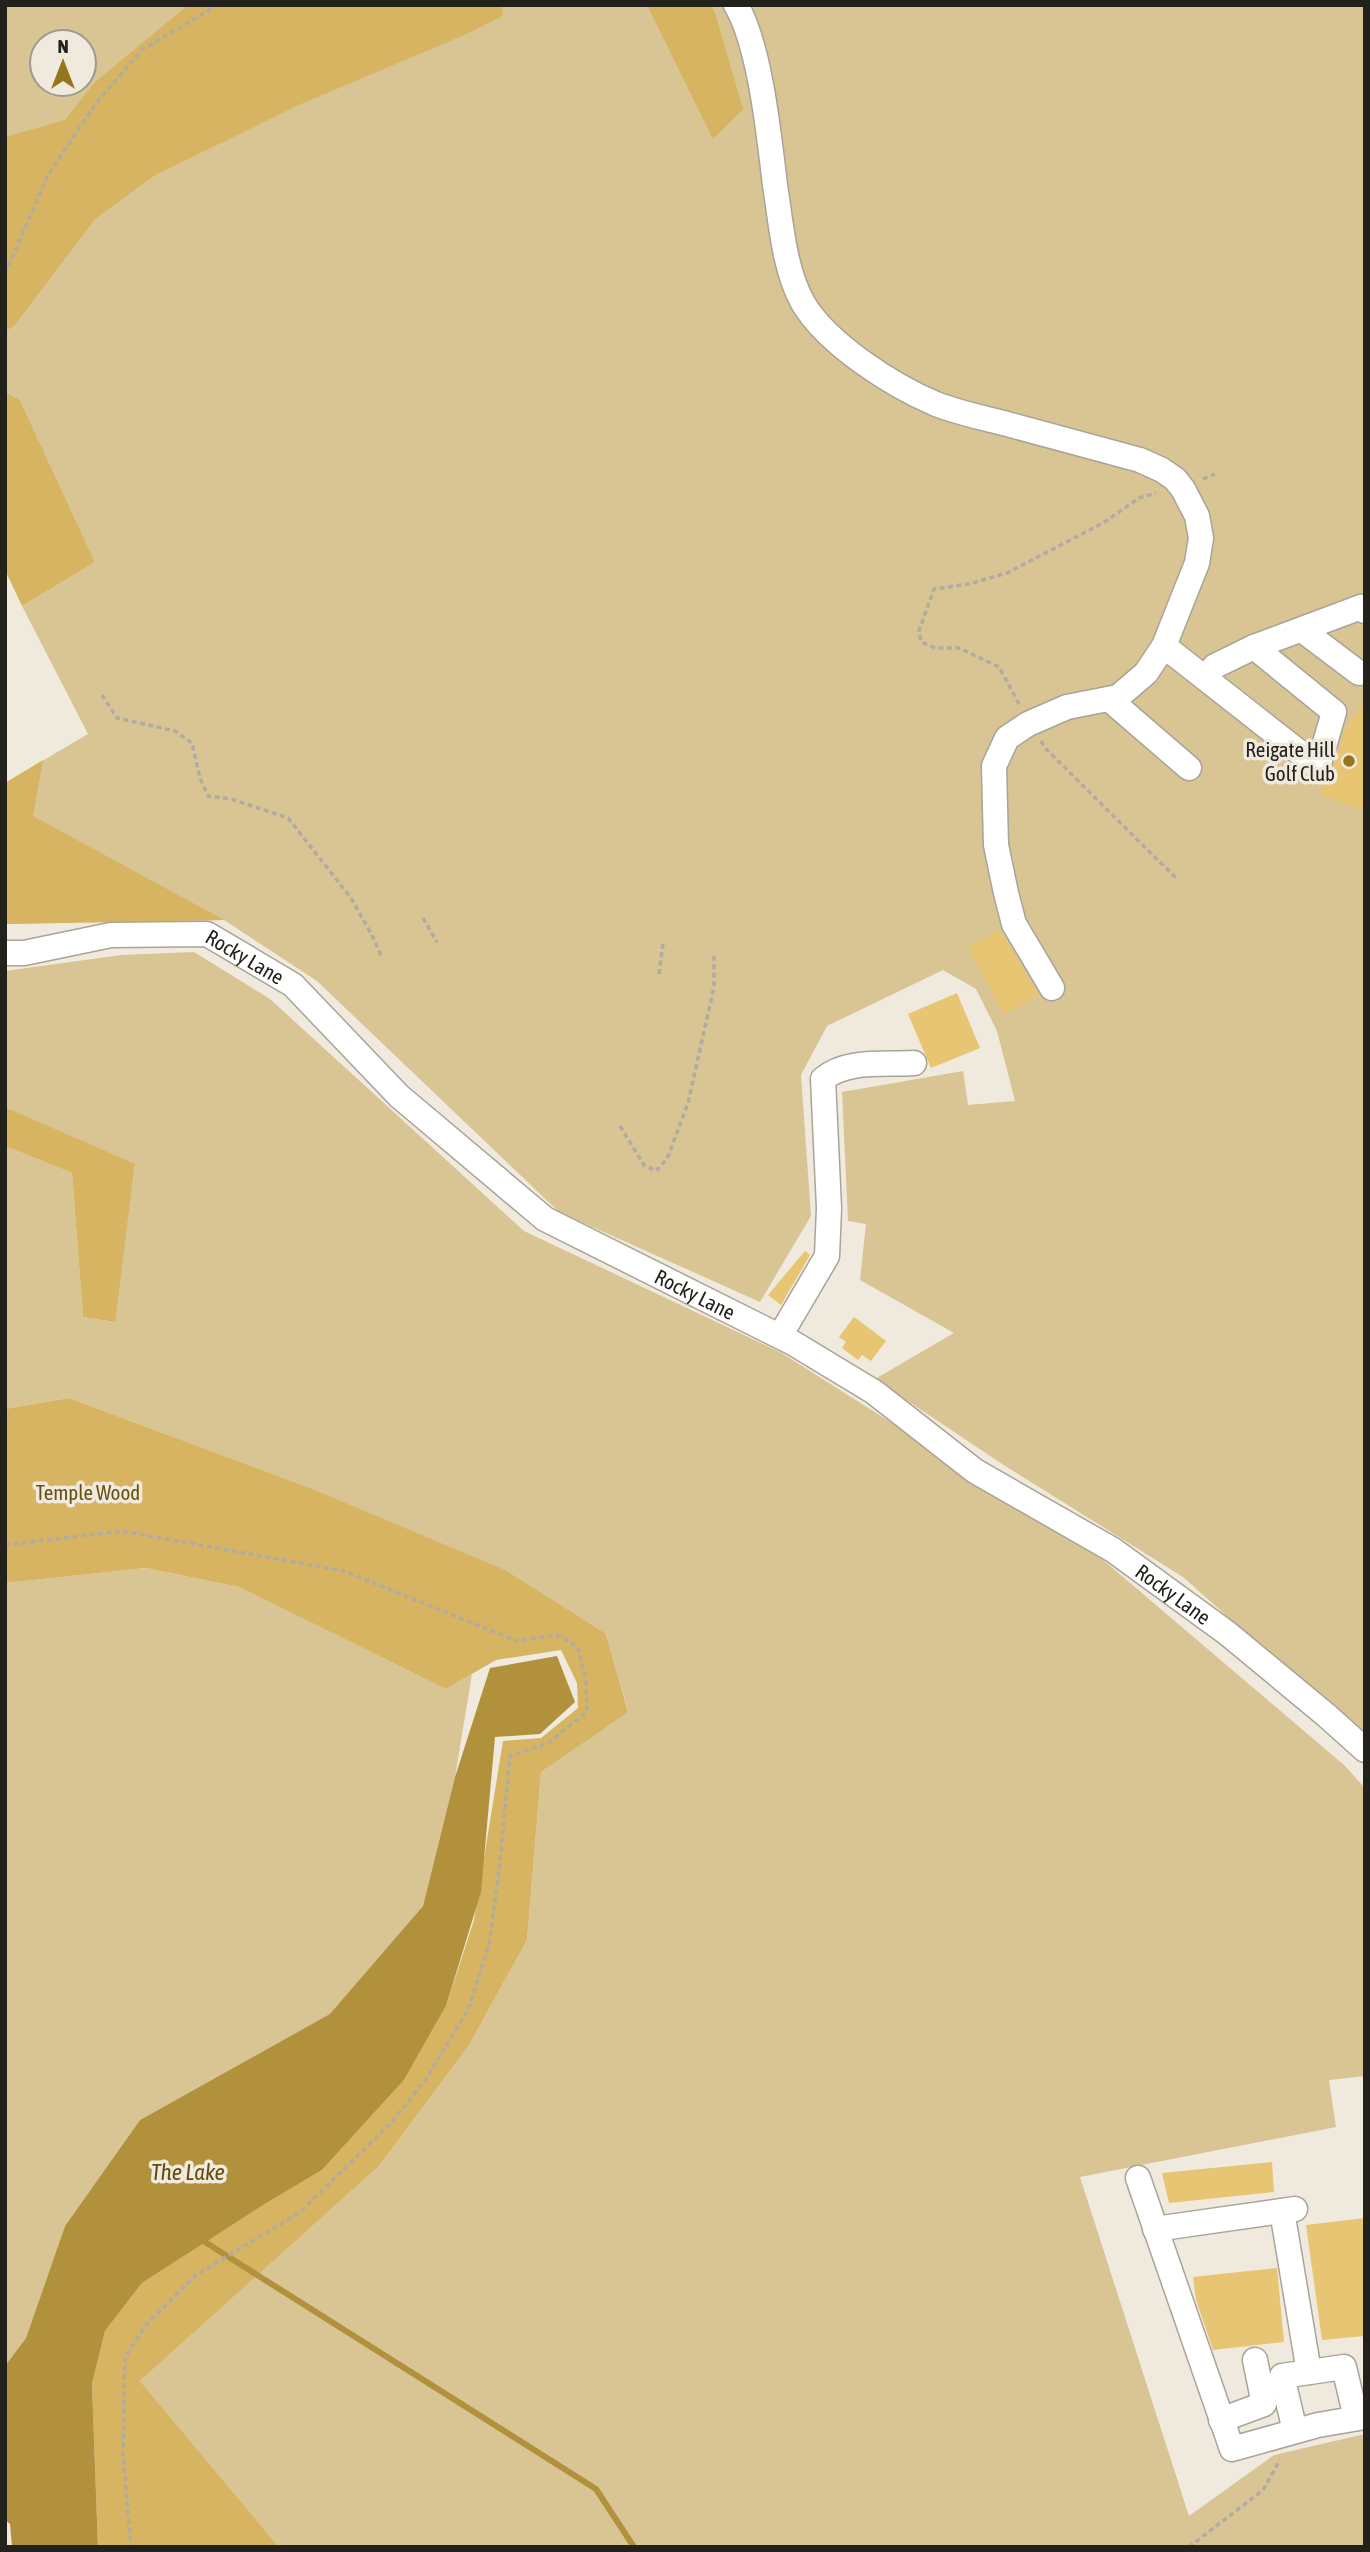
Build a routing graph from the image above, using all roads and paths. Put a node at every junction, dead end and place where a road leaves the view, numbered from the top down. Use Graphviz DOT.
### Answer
graph roads {
  1 [pos="218,5"];
  2 [pos="736,5"];
  3 [pos="5,274"];
  4 [pos="1215,474"];
  5 [pos="1183,489"];
  6 [pos="1365,611"];
  7 [pos="1302,630"];
  8 [pos="1164,646"];
  9 [pos="1254,647"];
  10 [pos="1359,673"];
  11 [pos="1205,678"];
  12 [pos="102,695"];
  13 [pos="1110,699"];
  14 [pos="1030,723"];
  15 [pos="1189,768"];
  16 [pos="1177,879"];
  17 [pos="424,918"];
  18 [pos="437,942"];
  19 [pos="663,943"];
  20 [pos="5,953"];
  21 [pos="714,953"];
  22 [pos="381,956"];
  23 [pos="659,974"];
  24 [pos="1052,988"];
  25 [pos="914,1063"];
  26 [pos="620,1126"];
  27 [pos="780,1336"];
  28 [pos="5,1545"];
  29 [pos="1365,1750"];
  30 [pos="1138,2178"];
  31 [pos="1155,2229"];
  32 [pos="1255,2360"];
  33 [pos="1309,2372"];
  34 [pos="1357,2386"];
  35 [pos="1264,2404"];
  36 [pos="1361,2417"];
  37 [pos="1221,2420"];
  38 [pos="1283,2435"];
  39 [pos="131,2547"];
  40 [pos="1189,2547"];
  1 -- 3 [label="path"];
  2 -- 5 [label="street"];
  4 -- 5 [label="path"];
  5 -- 8 [label="street"];
  5 -- 14 [label="path"];
  6 -- 7 [label="street"];
  7 -- 9 [label="street"];
  7 -- 10 [label="street"];
  8 -- 11 [label="street"];
  8 -- 13 [label="street"];
  9 -- 11 [label="street"];
  9 -- 11 [label="street"];
  12 -- 22 [label="path"];
  13 -- 14 [label="street"];
  13 -- 15 [label="street"];
  14 -- 16 [label="path"];
  14 -- 24 [label="street"];
  17 -- 18 [label="path"];
  19 -- 23 [label="path"];
  20 -- 27 [label="street, Rocky Lane"];
  21 -- 26 [label="path"];
  25 -- 27 [label="street"];
  27 -- 29 [label="street, Rocky Lane"];
  28 -- 39 [label="path"];
  30 -- 31 [label="street"];
  31 -- 33 [label="street"];
  31 -- 37 [label="street"];
  32 -- 35 [label="street"];
  33 -- 34 [label="street"];
  33 -- 38 [label="street"];
  34 -- 36 [label="street"];
  35 -- 37 [label="street"];
  35 -- 38 [label="street"];
  36 -- 38 [label="street"];
  37 -- 38 [label="street"];
  38 -- 40 [label="path"];
}
